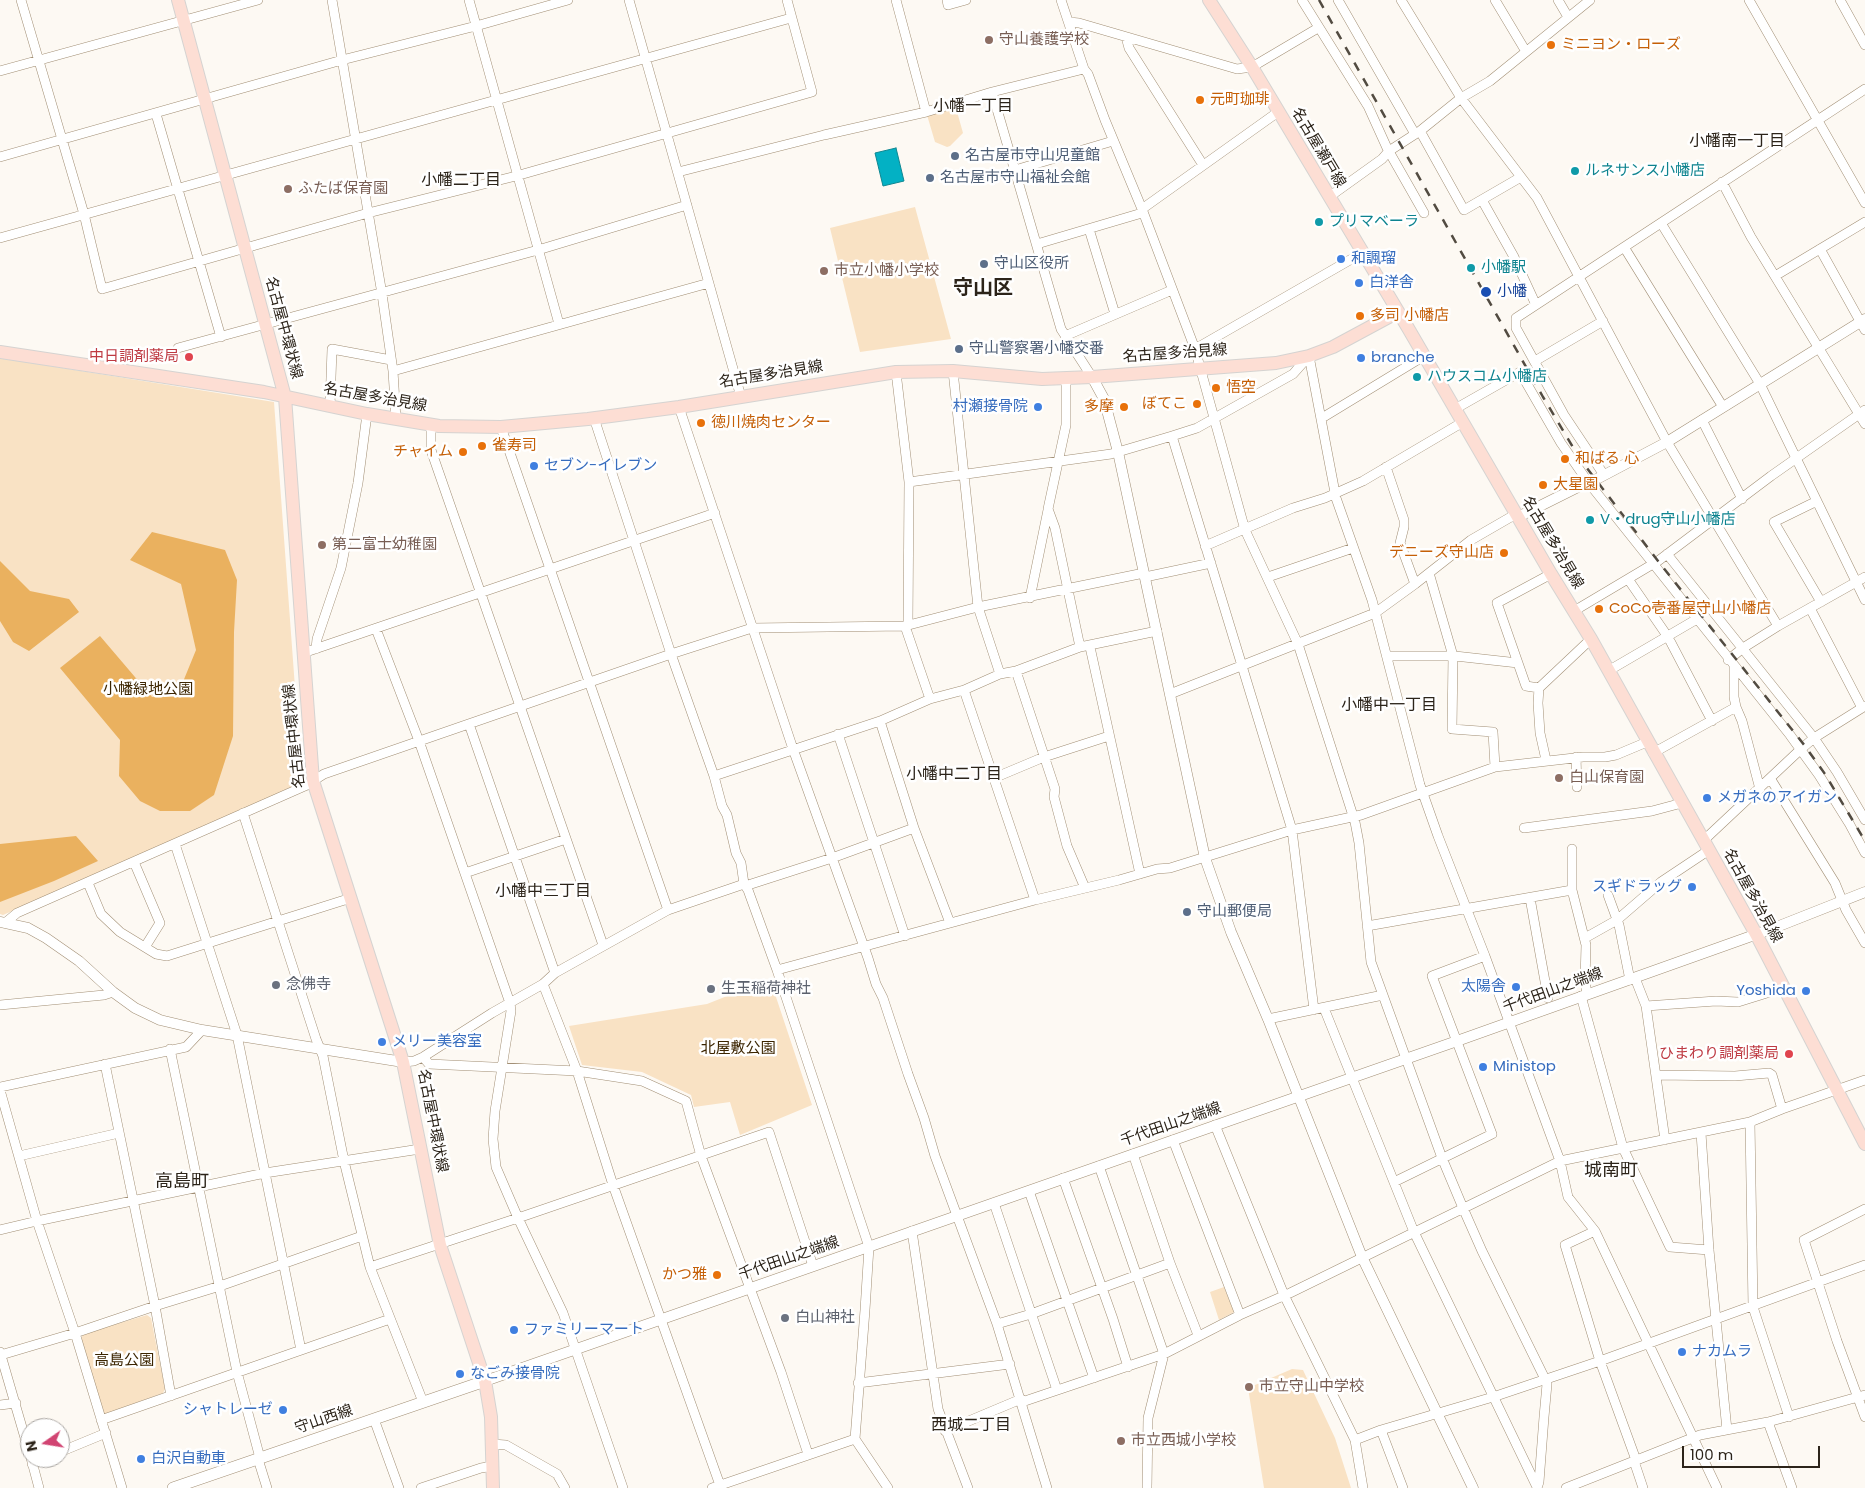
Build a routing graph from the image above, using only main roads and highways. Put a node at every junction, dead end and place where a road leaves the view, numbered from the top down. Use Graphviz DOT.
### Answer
graph roads {
  1 [pos="178,0"];
  2 [pos="1209,0"];
  3 [pos="1400,312"];
  4 [pos="0,352"];
  5 [pos="285,397"];
  6 [pos="1865,1144"];
  7 [pos="485,1381"];
  8 [pos="173,1488"];
  9 [pos="493,1488"];
  1 -- 5 [label="main road, 名古屋中環状線"];
  2 -- 3 [label="main road, 名古屋瀬戸線"];
  3 -- 5 [label="main road, 名古屋多治見線"];
  3 -- 6 [label="main road, 名古屋多治見線"];
  4 -- 5 [label="main road, 名古屋多治見線"];
  5 -- 7 [label="main road, 名古屋中環状線"];
  7 -- 8 [label="main road, 守山西線"];
  7 -- 9 [label="main road, 名古屋中環状線"];
}
